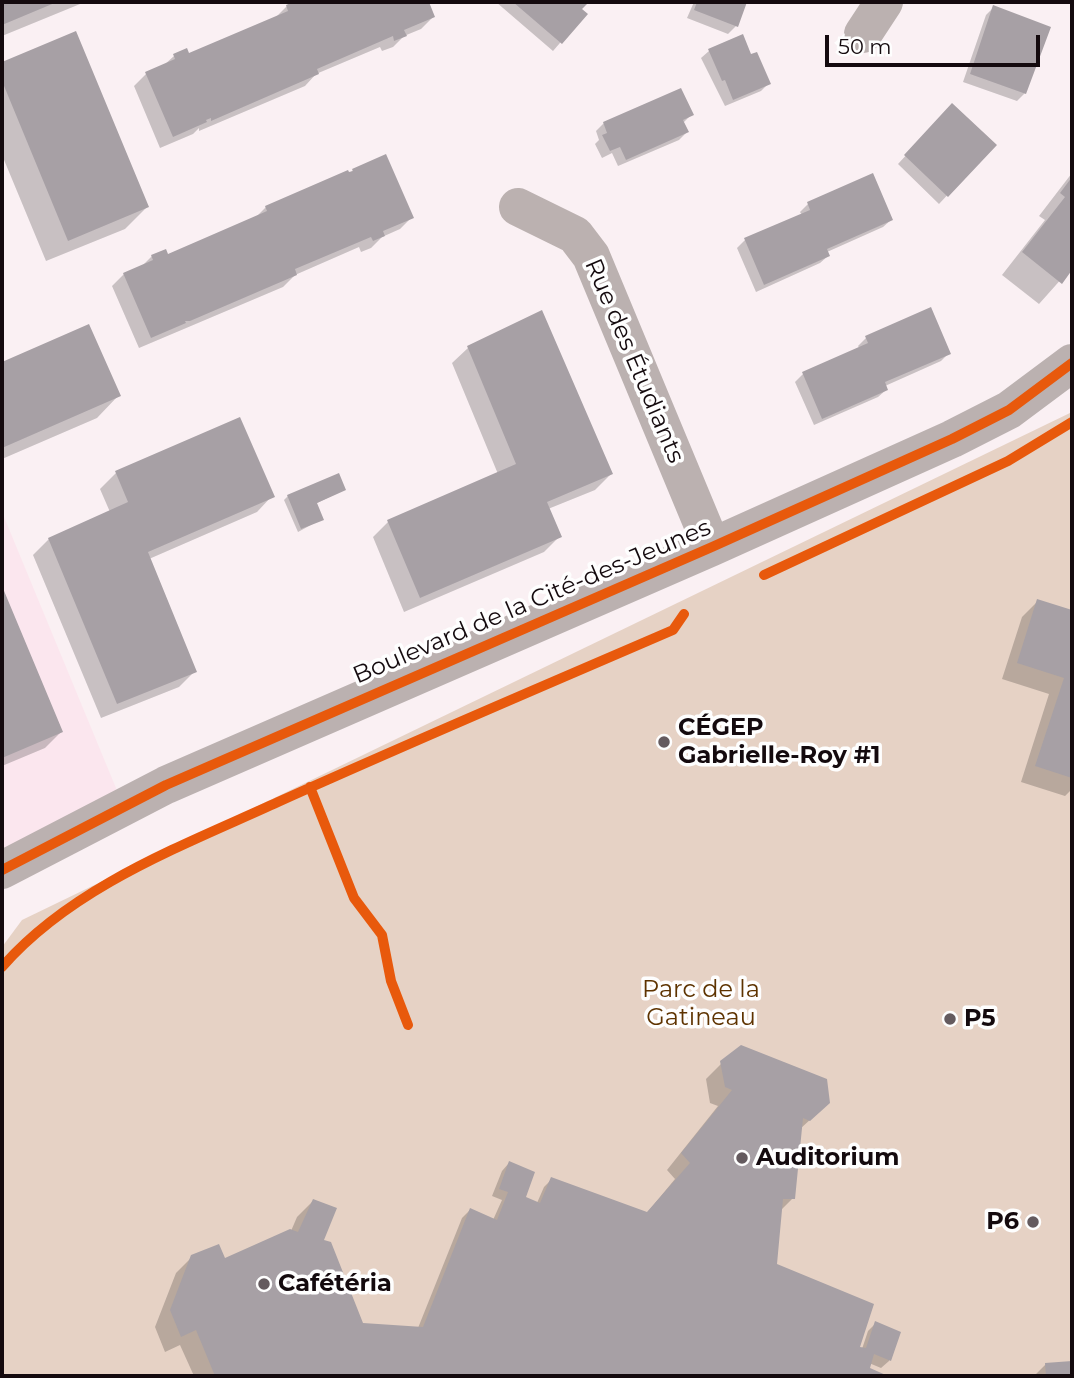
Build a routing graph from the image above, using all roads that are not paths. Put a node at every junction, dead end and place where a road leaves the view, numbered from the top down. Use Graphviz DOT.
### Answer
graph roads {
  1 [pos="884,2"];
  2 [pos="863,34"];
  3 [pos="518,207"];
  4 [pos="1072,363"];
  5 [pos="712,547"];
  6 [pos="63,839"];
  7 [pos="2,870"];
  8 [pos="2,893"];
  1 -- 2 [label="street"];
  3 -- 5 [label="street, Rue des Étudiants"];
  4 -- 5 [label="street, Boulevard de la Cité-des-Jeunes"];
  5 -- 6 [label="street, Boulevard de la Cité-des-Jeunes"];
  6 -- 7 [label="street, Boulevard de la Cité-des-Jeunes"];
  6 -- 8 [label="street, Boulevard de la Cité-des-Jeunes"];
}
